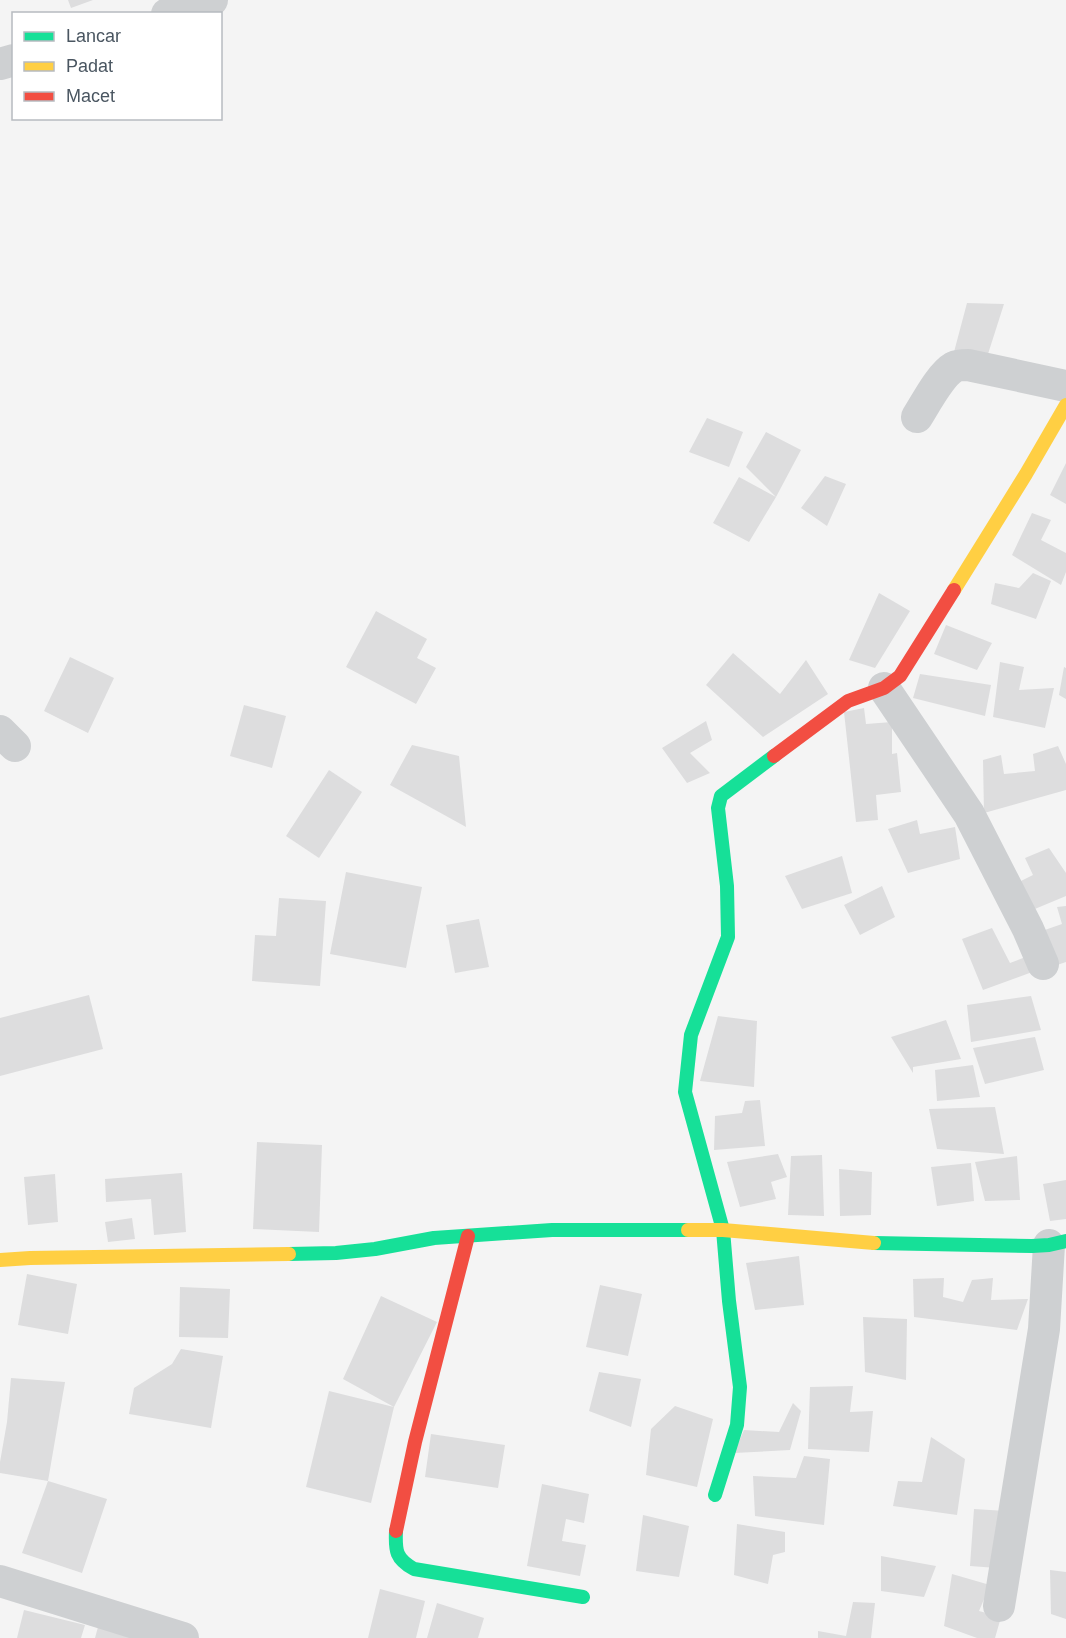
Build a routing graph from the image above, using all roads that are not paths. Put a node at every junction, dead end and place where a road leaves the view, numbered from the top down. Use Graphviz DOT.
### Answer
graph roads {
  1 [pos="212,0"];
  2 [pos="173,12"];
  3 [pos="1066,386"];
  4 [pos="1066,405"];
  5 [pos="917,417"];
  6 [pos="884,688"];
  7 [pos="1043,964"];
  8 [pos="723,1230"];
  9 [pos="468,1236"];
  10 [pos="1058,1243"];
  11 [pos="0,1260"];
  12 [pos="1055,1332"];
  13 [pos="715,1495"];
  14 [pos="0,1581"];
  15 [pos="583,1597"];
  16 [pos="999,1606"];
  17 [pos="183,1638"];
  1 -- 2 [label="street"];
  3 -- 5 [label="street"];
  4 -- 6 [label="street"];
  6 -- 7 [label="street"];
  6 -- 8 [label="street"];
  8 -- 9 [label="street"];
  8 -- 10 [label="street"];
  8 -- 13 [label="street"];
  9 -- 11 [label="street"];
  9 -- 15 [label="street"];
  10 -- 12 [label="street"];
  12 -- 16 [label="street"];
  14 -- 17 [label="street"];
}
